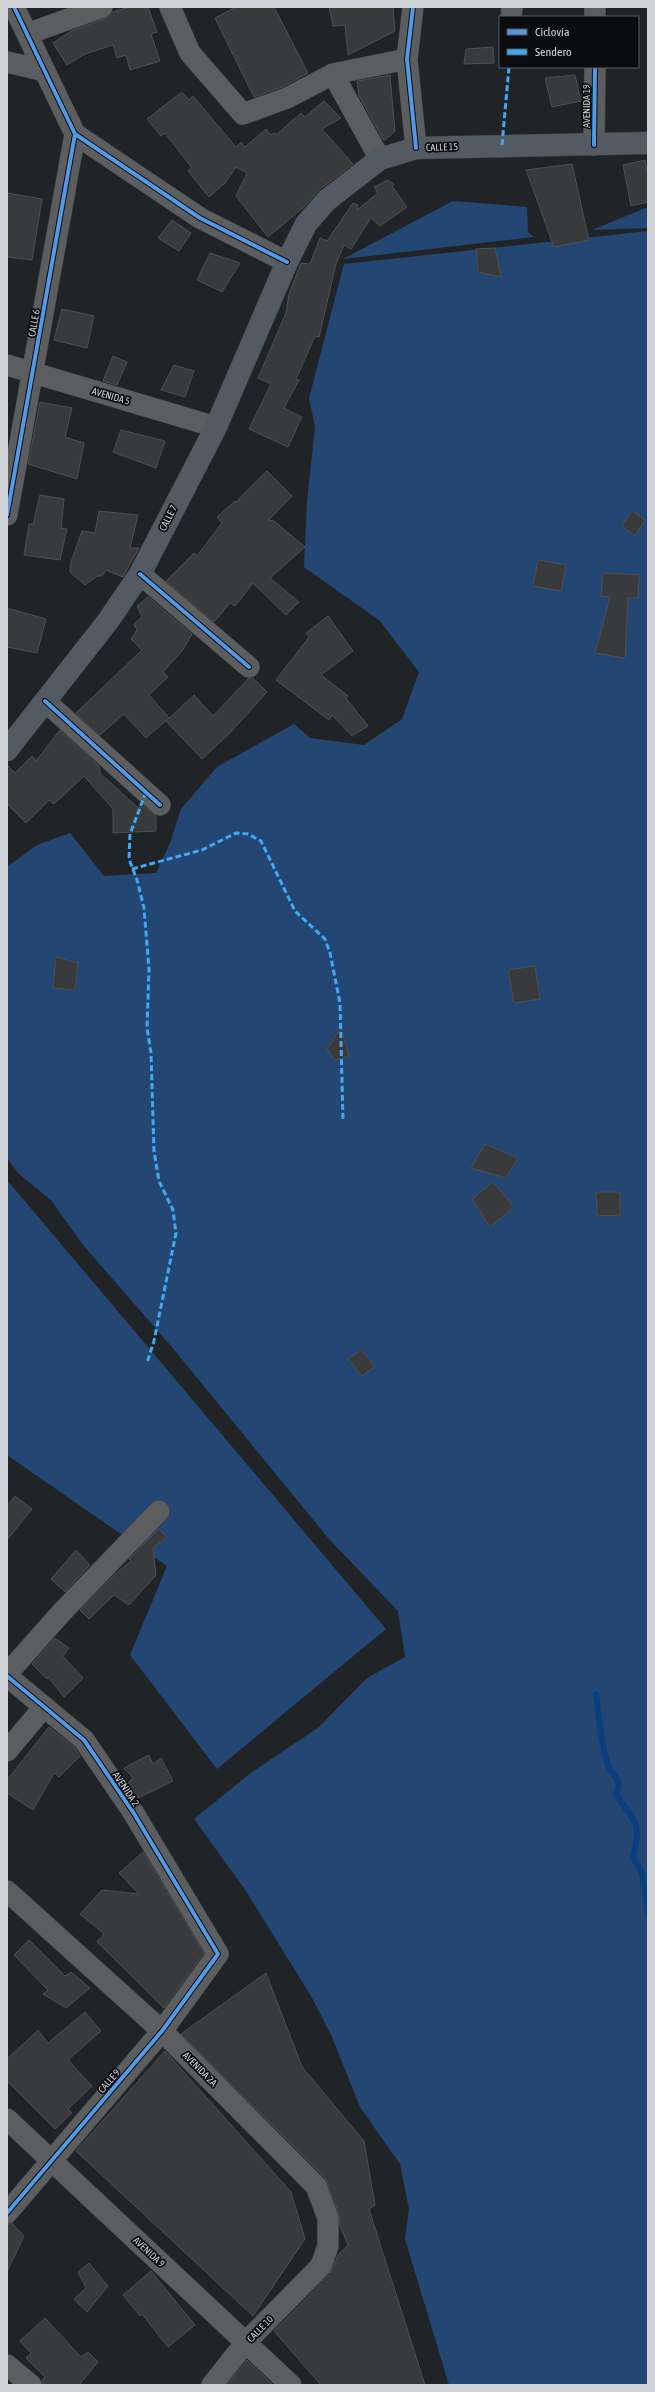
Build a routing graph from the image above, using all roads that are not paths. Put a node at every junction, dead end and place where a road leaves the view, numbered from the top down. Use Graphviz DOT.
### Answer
graph roads {
  1 [pos="14,7"];
  2 [pos="102,7"];
  3 [pos="170,7"];
  4 [pos="413,7"];
  5 [pos="27,34"];
  6 [pos="407,59"];
  7 [pos="7,62"];
  8 [pos="595,68"];
  9 [pos="45,71"];
  10 [pos="333,74"];
  11 [pos="74,134"];
  12 [pos="648,142"];
  13 [pos="594,145"];
  14 [pos="416,148"];
  15 [pos="380,159"];
  16 [pos="287,262"];
  17 [pos="7,365"];
  18 [pos="33,372"];
  19 [pos="216,427"];
  20 [pos="7,515"];
  21 [pos="140,574"];
  22 [pos="249,668"];
  23 [pos="46,702"];
  24 [pos="7,750"];
  25 [pos="160,805"];
  26 [pos="159,1512"];
  27 [pos="7,1675"];
  28 [pos="44,1708"];
  29 [pos="7,1751"];
  30 [pos="7,1891"];
  31 [pos="218,1954"];
  32 [pos="162,2031"];
  33 [pos="7,2119"];
  34 [pos="50,2161"];
  35 [pos="7,2213"];
  36 [pos="311,2277"];
  37 [pos="246,2342"];
  38 [pos="7,2365"];
  39 [pos="31,2385"];
  40 [pos="212,2385"];
  41 [pos="291,2385"];
  1 -- 5 [label="street"];
  2 -- 5 [label="street"];
  3 -- 10 [label="street"];
  4 -- 6 [label="street"];
  5 -- 9 [label="street"];
  6 -- 10 [label="street"];
  6 -- 14 [label="street"];
  7 -- 9 [label="street"];
  8 -- 13 [label="street, AVENIDA 19"];
  9 -- 11 [label="street"];
  10 -- 15 [label="street"];
  11 -- 16 [label="street"];
  11 -- 18 [label="street, CALLE 6"];
  12 -- 13 [label="main road, CALLE 15"];
  13 -- 14 [label="main road, CALLE 15"];
  14 -- 15 [label="main road, CALLE 15"];
  15 -- 16 [label="main road, CALLE 15"];
  16 -- 19 [label="main road, CALLE 7"];
  17 -- 18 [label="street, AVENIDA 5"];
  18 -- 19 [label="street, AVENIDA 5"];
  18 -- 20 [label="street, CALLE 6"];
  19 -- 21 [label="main road, CALLE 7"];
  21 -- 22 [label="street"];
  21 -- 23 [label="main road, CALLE 7"];
  23 -- 24 [label="main road, CALLE 7"];
  23 -- 25 [label="street"];
  26 -- 27 [label="street"];
  27 -- 28 [label="street, AVENIDA 2"];
  28 -- 29 [label="street"];
  28 -- 31 [label="street, AVENIDA 2"];
  30 -- 32 [label="street, AVENIDA 2A"];
  31 -- 32 [label="street, CALLE 9"];
  32 -- 34 [label="street, CALLE 9"];
  32 -- 36 [label="street, AVENIDA 2A"];
  33 -- 34 [label="street, AVENIDA 9"];
  34 -- 35 [label="street, CALLE 9"];
  34 -- 37 [label="street, AVENIDA 9"];
  36 -- 37 [label="street, CALLE 10"];
  37 -- 40 [label="street, CALLE 10"];
  37 -- 41 [label="street, AVENIDA 9"];
  38 -- 39 [label="street"];
}
